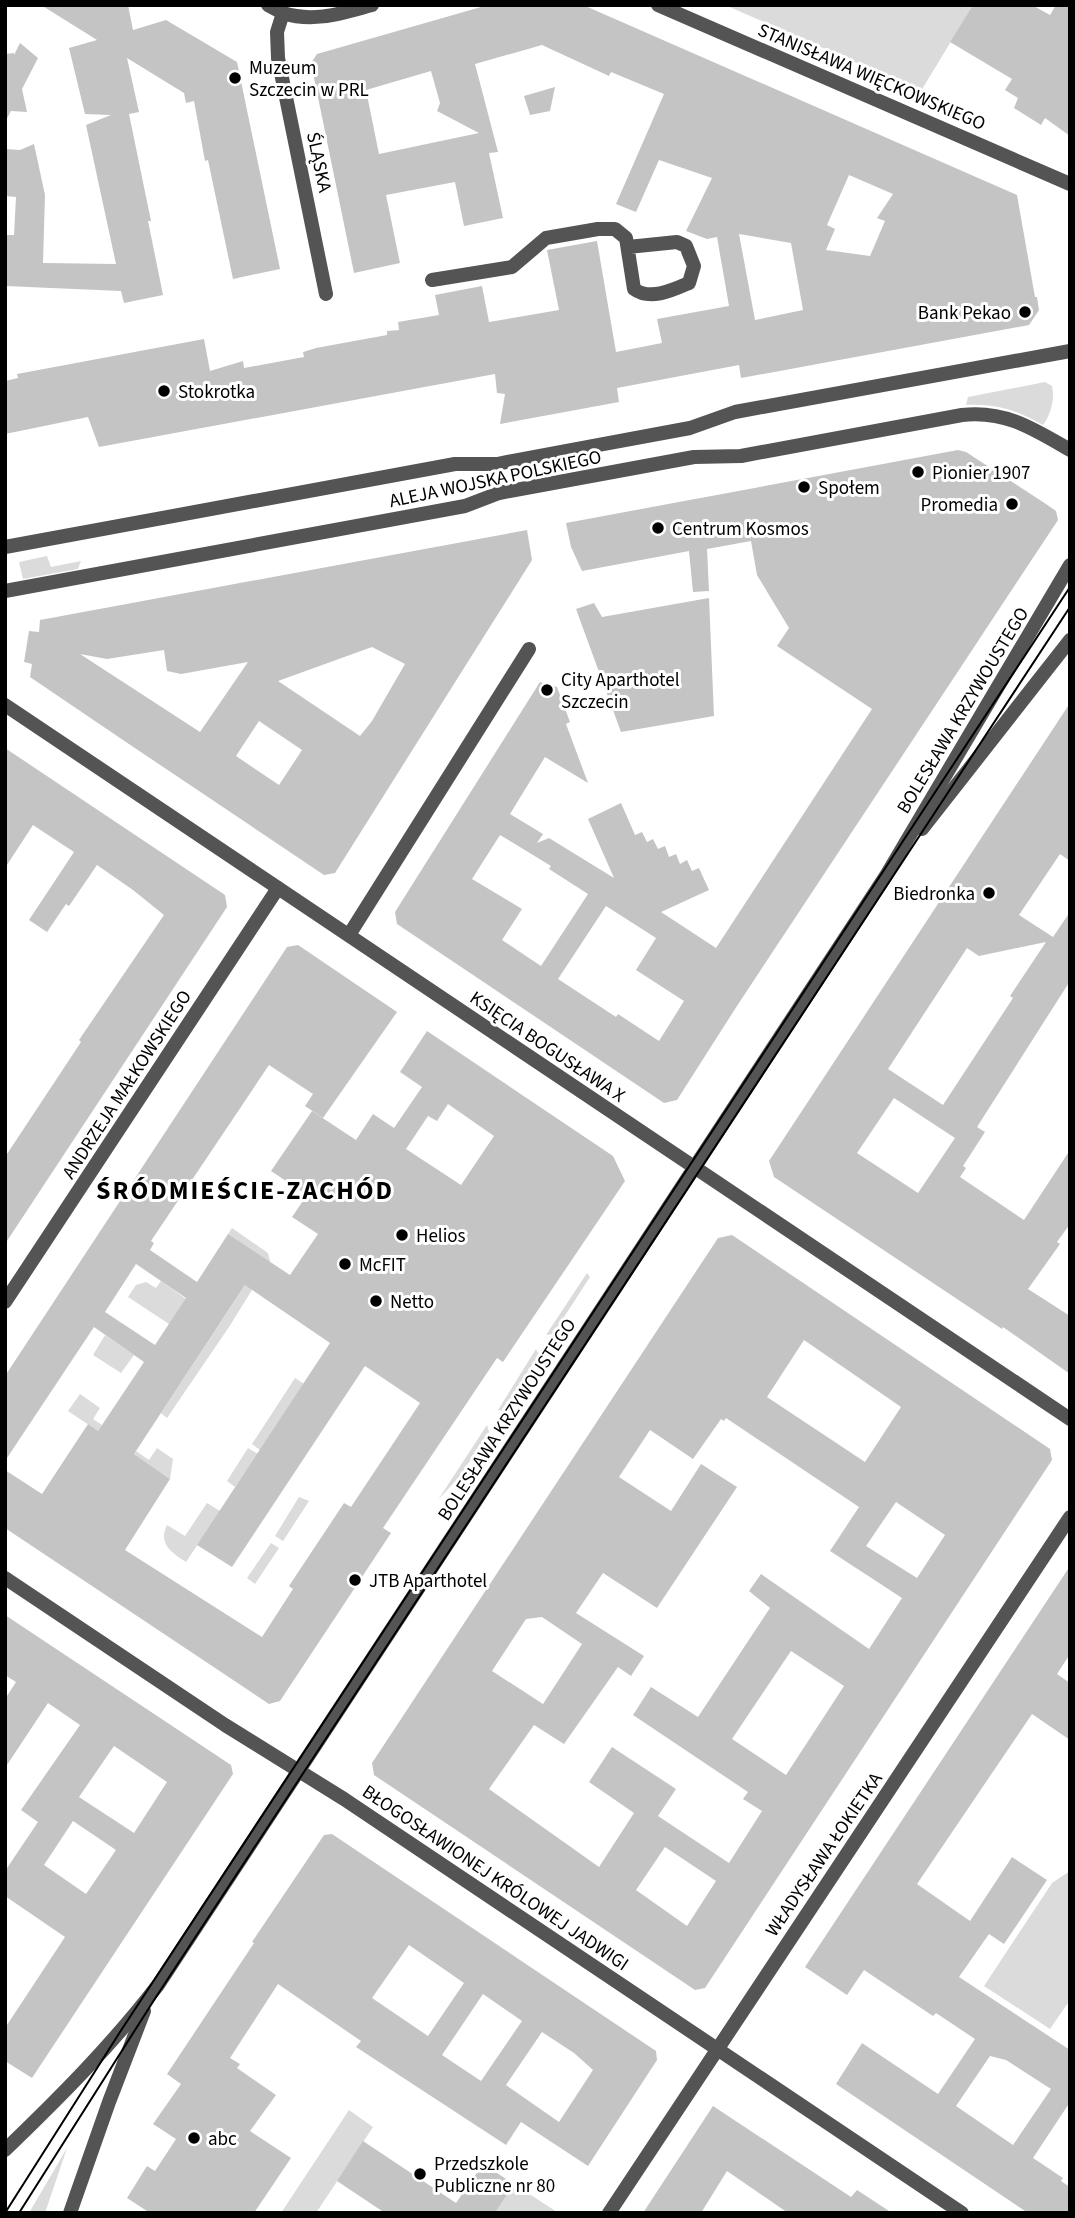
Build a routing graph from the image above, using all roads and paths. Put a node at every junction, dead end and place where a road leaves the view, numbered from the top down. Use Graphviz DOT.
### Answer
graph roads {
  1 [pos="268,5"];
  2 [pos="372,5"];
  3 [pos="658,5"];
  4 [pos="283,12"];
  5 [pos="1070,184"];
  6 [pos="628,247"];
  7 [pos="432,280"];
  8 [pos="326,294"];
  9 [pos="1070,351"];
  10 [pos="1070,450"];
  11 [pos="5,547"];
  12 [pos="1070,565"];
  13 [pos="5,592"];
  14 [pos="1070,640"];
  15 [pos="529,649"];
  16 [pos="5,705"];
  17 [pos="887,874"];
  18 [pos="278,888"];
  19 [pos="349,934"];
  20 [pos="695,1167"];
  21 [pos="5,1302"];
  22 [pos="1070,1419"];
  23 [pos="1070,1517"];
  24 [pos="5,1578"];
  25 [pos="298,1771"];
  26 [pos="158,1984"];
  27 [pos="717,2048"];
  28 [pos="5,2150"];
  29 [pos="71,2213"];
  30 [pos="609,2213"];
  31 [pos="962,2213"];
  1 -- 4 [label="street"];
  2 -- 4 [label="street"];
  3 -- 5 [label="street, STANISŁAWA WIĘCKOWSKIEGO"];
  4 -- 8 [label="street, ŚLĄSKA"];
  6 -- 6 [label="street"];
  6 -- 7 [label="street"];
  9 -- 11 [label="street, ALEJA WOJSKA POLSKIEGO"];
  10 -- 13 [label="street, ALEJA WOJSKA POLSKIEGO"];
  12 -- 17 [label="street, BOLESŁAWA KRZYWOUSTEGO"];
  14 -- 17 [label="street, BOLESŁAWA KRZYWOUSTEGO"];
  15 -- 19 [label="street"];
  16 -- 18 [label="street, KSIĘCIA BOGUSŁAWA X"];
  17 -- 20 [label="street, BOLESŁAWA KRZYWOUSTEGO"];
  18 -- 19 [label="street, KSIĘCIA BOGUSŁAWA X"];
  18 -- 21 [label="street, ANDRZEJA MAŁKOWSKIEGO"];
  19 -- 20 [label="street, KSIĘCIA BOGUSŁAWA X"];
  20 -- 22 [label="street, KSIĘCIA BOGUSŁAWA X"];
  20 -- 25 [label="street, BOLESŁAWA KRZYWOUSTEGO"];
  23 -- 27 [label="street, WŁADYSŁAWA ŁOKIETKA"];
  24 -- 25 [label="street, BŁOGOSŁAWIONEJ KRÓLOWEJ JADWIGI"];
  25 -- 26 [label="street, BOLESŁAWA KRZYWOUSTEGO"];
  25 -- 27 [label="street, BŁOGOSŁAWIONEJ KRÓLOWEJ JADWIGI"];
  26 -- 28 [label="street, BOLESŁAWA KRZYWOUSTEGO"];
  26 -- 29 [label="street, BOLESŁAWA KRZYWOUSTEGO"];
  27 -- 30 [label="street, WŁADYSŁAWA ŁOKIETKA"];
  27 -- 31 [label="street, BŁOGOSŁAWIONEJ KRÓLOWEJ JADWIGI"];
}
